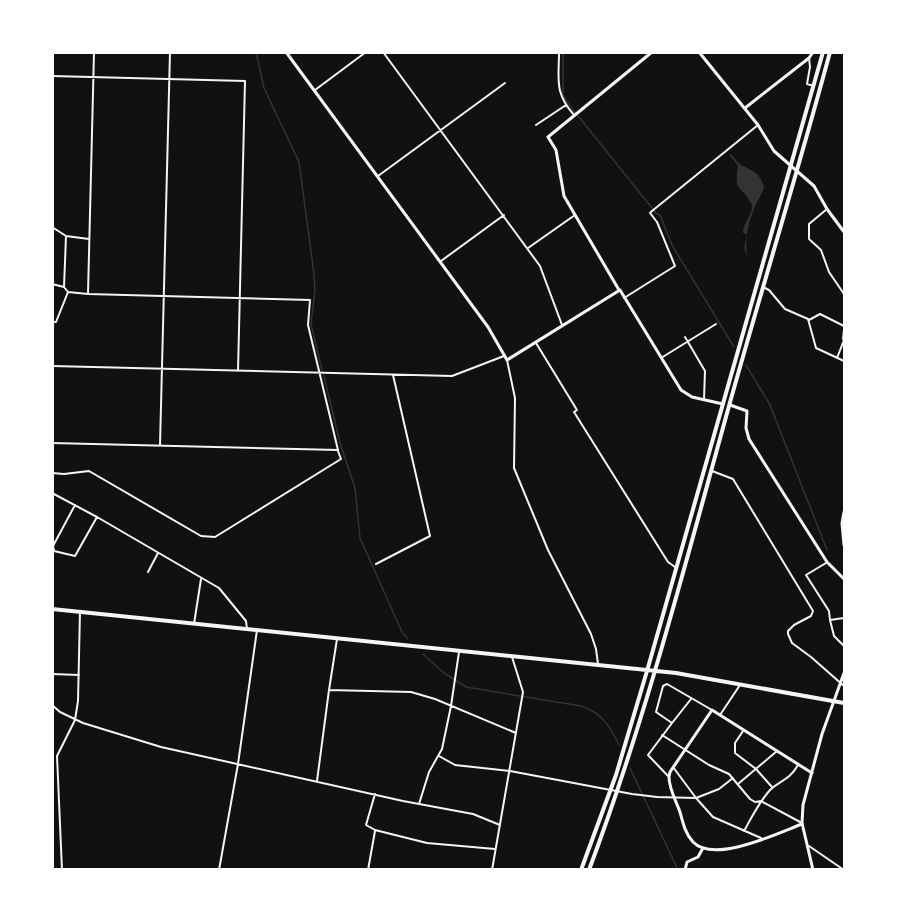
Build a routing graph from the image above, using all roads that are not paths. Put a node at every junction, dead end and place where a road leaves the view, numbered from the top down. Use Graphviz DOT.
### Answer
graph roads {
  1 [pos="94,52"];
  2 [pos="170,52"];
  3 [pos="286,52"];
  4 [pos="383,52"];
  5 [pos="559,52"];
  6 [pos="652,52"];
  7 [pos="699,52"];
  8 [pos="813,52"];
  9 [pos="823,52"];
  10 [pos="830,52"];
  11 [pos="364,53"];
  12 [pos="809,58"];
  13 [pos="52,76"];
  14 [pos="94,77"];
  15 [pos="169,78"];
  16 [pos="505,83"];
  17 [pos="814,86"];
  18 [pos="315,90"];
  19 [pos="566,105"];
  20 [pos="744,108"];
  21 [pos="576,113"];
  22 [pos="536,125"];
  23 [pos="758,125"];
  24 [pos="441,130"];
  25 [pos="791,166"];
  26 [pos="796,171"];
  27 [pos="378,176"];
  28 [pos="827,209"];
  29 [pos="504,215"];
  30 [pos="575,215"];
  31 [pos="52,227"];
  32 [pos="844,232"];
  33 [pos="66,236"];
  34 [pos="90,239"];
  35 [pos="528,248"];
  36 [pos="440,262"];
  37 [pos="52,284"];
  38 [pos="64,287"];
  39 [pos="763,287"];
  40 [pos="620,290"];
  41 [pos="68,292"];
  42 [pos="844,293"];
  43 [pos="88,294"];
  44 [pos="164,296"];
  45 [pos="240,298"];
  46 [pos="624,298"];
  47 [pos="809,320"];
  48 [pos="52,321"];
  49 [pos="716,324"];
  50 [pos="562,325"];
  51 [pos="844,328"];
  52 [pos="685,337"];
  53 [pos="844,340"];
  54 [pos="688,341"];
  55 [pos="536,343"];
  56 [pos="504,356"];
  57 [pos="837,357"];
  58 [pos="661,358"];
  59 [pos="507,360"];
  60 [pos="844,361"];
  61 [pos="52,366"];
  62 [pos="161,369"];
  63 [pos="238,371"];
  64 [pos="318,372"];
  65 [pos="393,375"];
  66 [pos="704,399"];
  67 [pos="722,404"];
  68 [pos="729,405"];
  69 [pos="52,443"];
  70 [pos="160,445"];
  71 [pos="338,450"];
  72 [pos="712,471"];
  73 [pos="52,473"];
  74 [pos="52,493"];
  75 [pos="75,505"];
  76 [pos="844,512"];
  77 [pos="97,516"];
  78 [pos="844,534"];
  79 [pos="844,545"];
  80 [pos="158,553"];
  81 [pos="827,562"];
  82 [pos="376,564"];
  83 [pos="675,567"];
  84 [pos="148,572"];
  85 [pos="201,578"];
  86 [pos="844,579"];
  87 [pos="52,609"];
  88 [pos="80,611"];
  89 [pos="844,618"];
  90 [pos="830,620"];
  91 [pos="194,624"];
  92 [pos="247,629"];
  93 [pos="256,630"];
  94 [pos="337,638"];
  95 [pos="844,646"];
  96 [pos="459,651"];
  97 [pos="512,657"];
  98 [pos="599,667"];
  99 [pos="647,671"];
  100 [pos="656,671"];
  101 [pos="844,673"];
  102 [pos="52,674"];
  103 [pos="79,675"];
  104 [pos="840,683"];
  105 [pos="741,684"];
  106 [pos="844,686"];
  107 [pos="329,690"];
  108 [pos="691,699"];
  109 [pos="833,701"];
  110 [pos="844,703"];
  111 [pos="52,705"];
  112 [pos="451,706"];
  113 [pos="712,710"];
  114 [pos="720,715"];
  115 [pos="75,720"];
  116 [pos="672,723"];
  117 [pos="744,730"];
  118 [pos="516,733"];
  119 [pos="662,735"];
  120 [pos="686,748"];
  121 [pos="777,751"];
  122 [pos="439,756"];
  123 [pos="238,764"];
  124 [pos="799,765"];
  125 [pos="673,768"];
  126 [pos="756,769"];
  127 [pos="510,771"];
  128 [pos="812,772"];
  129 [pos="669,777"];
  130 [pos="733,778"];
  131 [pos="316,781"];
  132 [pos="738,784"];
  133 [pos="52,786"];
  134 [pos="58,786"];
  135 [pos="772,788"];
  136 [pos="610,790"];
  137 [pos="617,791"];
  138 [pos="375,794"];
  139 [pos="675,798"];
  140 [pos="696,798"];
  141 [pos="761,801"];
  142 [pos="419,804"];
  143 [pos="802,824"];
  144 [pos="500,825"];
  145 [pos="375,830"];
  146 [pos="744,831"];
  147 [pos="761,838"];
  148 [pos="807,845"];
  149 [pos="704,848"];
  150 [pos="495,849"];
  151 [pos="62,870"];
  152 [pos="219,870"];
  153 [pos="368,870"];
  154 [pos="492,870"];
  155 [pos="581,870"];
  156 [pos="589,870"];
  157 [pos="685,870"];
  158 [pos="813,870"];
  159 [pos="844,870"];
  1 -- 14 [label="street"];
  2 -- 15 [label="street"];
  3 -- 18 [label="street"];
  4 -- 24 [label="street"];
  5 -- 19 [label="street"];
  6 -- 21 [label="street"];
  7 -- 20 [label="street"];
  8 -- 12 [label="street"];
  9 -- 17 [label="main road"];
  10 -- 26 [label="main road"];
  11 -- 18 [label="street"];
  12 -- 17 [label="street"];
  12 -- 20 [label="street"];
  13 -- 14 [label="street"];
  14 -- 15 [label="street"];
  14 -- 34 [label="street"];
  15 -- 44 [label="street"];
  15 -- 45 [label="street"];
  16 -- 24 [label="street"];
  17 -- 25 [label="main road"];
  18 -- 27 [label="street"];
  19 -- 21 [label="street"];
  19 -- 22 [label="street"];
  20 -- 23 [label="street"];
  21 -- 30 [label="street"];
  23 -- 25 [label="street"];
  23 -- 46 [label="street"];
  24 -- 27 [label="street"];
  24 -- 29 [label="street"];
  25 -- 26 [label="street"];
  25 -- 67 [label="main road"];
  26 -- 28 [label="street"];
  26 -- 39 [label="main road"];
  27 -- 36 [label="street"];
  28 -- 32 [label="street"];
  28 -- 42 [label="street"];
  29 -- 35 [label="street"];
  29 -- 36 [label="street"];
  30 -- 35 [label="street"];
  30 -- 40 [label="street"];
  31 -- 33 [label="street"];
  33 -- 34 [label="street"];
  33 -- 38 [label="street"];
  34 -- 43 [label="street"];
  35 -- 50 [label="street"];
  36 -- 56 [label="street"];
  37 -- 38 [label="street"];
  38 -- 41 [label="street"];
  39 -- 47 [label="street"];
  39 -- 68 [label="main road"];
  40 -- 46 [label="street"];
  40 -- 50 [label="street"];
  41 -- 43 [label="street"];
  41 -- 48 [label="street"];
  43 -- 44 [label="street"];
  44 -- 45 [label="street"];
  44 -- 62 [label="street"];
  45 -- 63 [label="street"];
  45 -- 64 [label="street"];
  46 -- 58 [label="street"];
  47 -- 51 [label="street"];
  47 -- 57 [label="street"];
  49 -- 54 [label="street"];
  50 -- 55 [label="street"];
  51 -- 53 [label="street"];
  52 -- 54 [label="street"];
  53 -- 57 [label="street"];
  54 -- 58 [label="street"];
  54 -- 66 [label="street"];
  55 -- 59 [label="street"];
  55 -- 83 [label="street"];
  56 -- 59 [label="street"];
  56 -- 65 [label="street"];
  57 -- 60 [label="street"];
  58 -- 66 [label="street"];
  59 -- 98 [label="street"];
  61 -- 62 [label="street"];
  62 -- 63 [label="street"];
  62 -- 70 [label="street"];
  63 -- 64 [label="street"];
  64 -- 65 [label="street"];
  64 -- 71 [label="street"];
  65 -- 82 [label="street"];
  66 -- 67 [label="street"];
  67 -- 68 [label="street"];
  67 -- 83 [label="main road"];
  68 -- 72 [label="main road"];
  68 -- 81 [label="street"];
  69 -- 70 [label="street"];
  70 -- 71 [label="street"];
  71 -- 73 [label="street"];
  72 -- 100 [label="main road"];
  72 -- 104 [label="street"];
  74 -- 75 [label="street"];
  75 -- 77 [label="street"];
  75 -- 77 [label="street"];
  76 -- 78 [label="street"];
  77 -- 80 [label="street"];
  78 -- 79 [label="street"];
  80 -- 84 [label="street"];
  80 -- 85 [label="street"];
  81 -- 86 [label="street"];
  81 -- 90 [label="street"];
  83 -- 99 [label="main road"];
  85 -- 91 [label="street"];
  85 -- 92 [label="street"];
  87 -- 88 [label="main road"];
  88 -- 91 [label="main road"];
  88 -- 103 [label="street"];
  89 -- 90 [label="street"];
  90 -- 95 [label="street"];
  91 -- 92 [label="main road"];
  92 -- 93 [label="main road"];
  93 -- 94 [label="main road"];
  93 -- 123 [label="street"];
  94 -- 96 [label="main road"];
  94 -- 107 [label="street"];
  96 -- 97 [label="main road"];
  96 -- 112 [label="street"];
  97 -- 98 [label="main road"];
  97 -- 118 [label="street"];
  98 -- 99 [label="main road"];
  99 -- 100 [label="main road"];
  99 -- 136 [label="main road"];
  100 -- 105 [label="main road"];
  100 -- 137 [label="main road"];
  101 -- 104 [label="street"];
  102 -- 103 [label="street"];
  103 -- 115 [label="street"];
  104 -- 106 [label="street"];
  104 -- 109 [label="street"];
  105 -- 109 [label="main road"];
  105 -- 114 [label="street"];
  107 -- 112 [label="street"];
  107 -- 131 [label="street"];
  108 -- 113 [label="street"];
  108 -- 116 [label="street"];
  108 -- 116 [label="street"];
  109 -- 110 [label="main road"];
  109 -- 128 [label="street"];
  111 -- 115 [label="street"];
  112 -- 118 [label="street"];
  112 -- 122 [label="street"];
  113 -- 114 [label="street"];
  113 -- 120 [label="street"];
  114 -- 117 [label="street"];
  115 -- 123 [label="street"];
  115 -- 134 [label="street"];
  116 -- 119 [label="street"];
  117 -- 121 [label="street"];
  117 -- 126 [label="street"];
  118 -- 127 [label="street"];
  119 -- 120 [label="street"];
  119 -- 129 [label="street"];
  120 -- 125 [label="street"];
  120 -- 130 [label="street"];
  121 -- 124 [label="street"];
  121 -- 126 [label="street"];
  122 -- 127 [label="street"];
  122 -- 142 [label="street"];
  123 -- 131 [label="street"];
  123 -- 152 [label="street"];
  124 -- 128 [label="street"];
  124 -- 135 [label="street"];
  125 -- 129 [label="street"];
  125 -- 140 [label="street"];
  126 -- 132 [label="street"];
  126 -- 135 [label="street"];
  127 -- 136 [label="street"];
  127 -- 144 [label="street"];
  128 -- 143 [label="street"];
  129 -- 139 [label="street"];
  130 -- 132 [label="street"];
  130 -- 140 [label="street"];
  131 -- 138 [label="street"];
  132 -- 141 [label="street"];
  133 -- 134 [label="street"];
  134 -- 151 [label="street"];
  135 -- 141 [label="street"];
  136 -- 137 [label="street"];
  136 -- 155 [label="main road"];
  137 -- 139 [label="street"];
  137 -- 156 [label="main road"];
  138 -- 142 [label="street"];
  138 -- 145 [label="street"];
  139 -- 140 [label="street"];
  139 -- 149 [label="street"];
  140 -- 146 [label="street"];
  141 -- 143 [label="street"];
  141 -- 146 [label="street"];
  142 -- 144 [label="street"];
  143 -- 147 [label="street"];
  143 -- 148 [label="street"];
  144 -- 150 [label="street"];
  145 -- 150 [label="street"];
  145 -- 153 [label="street"];
  146 -- 147 [label="street"];
  147 -- 149 [label="street"];
  148 -- 158 [label="street"];
  148 -- 159 [label="street"];
  149 -- 157 [label="street"];
  150 -- 154 [label="street"];
}
